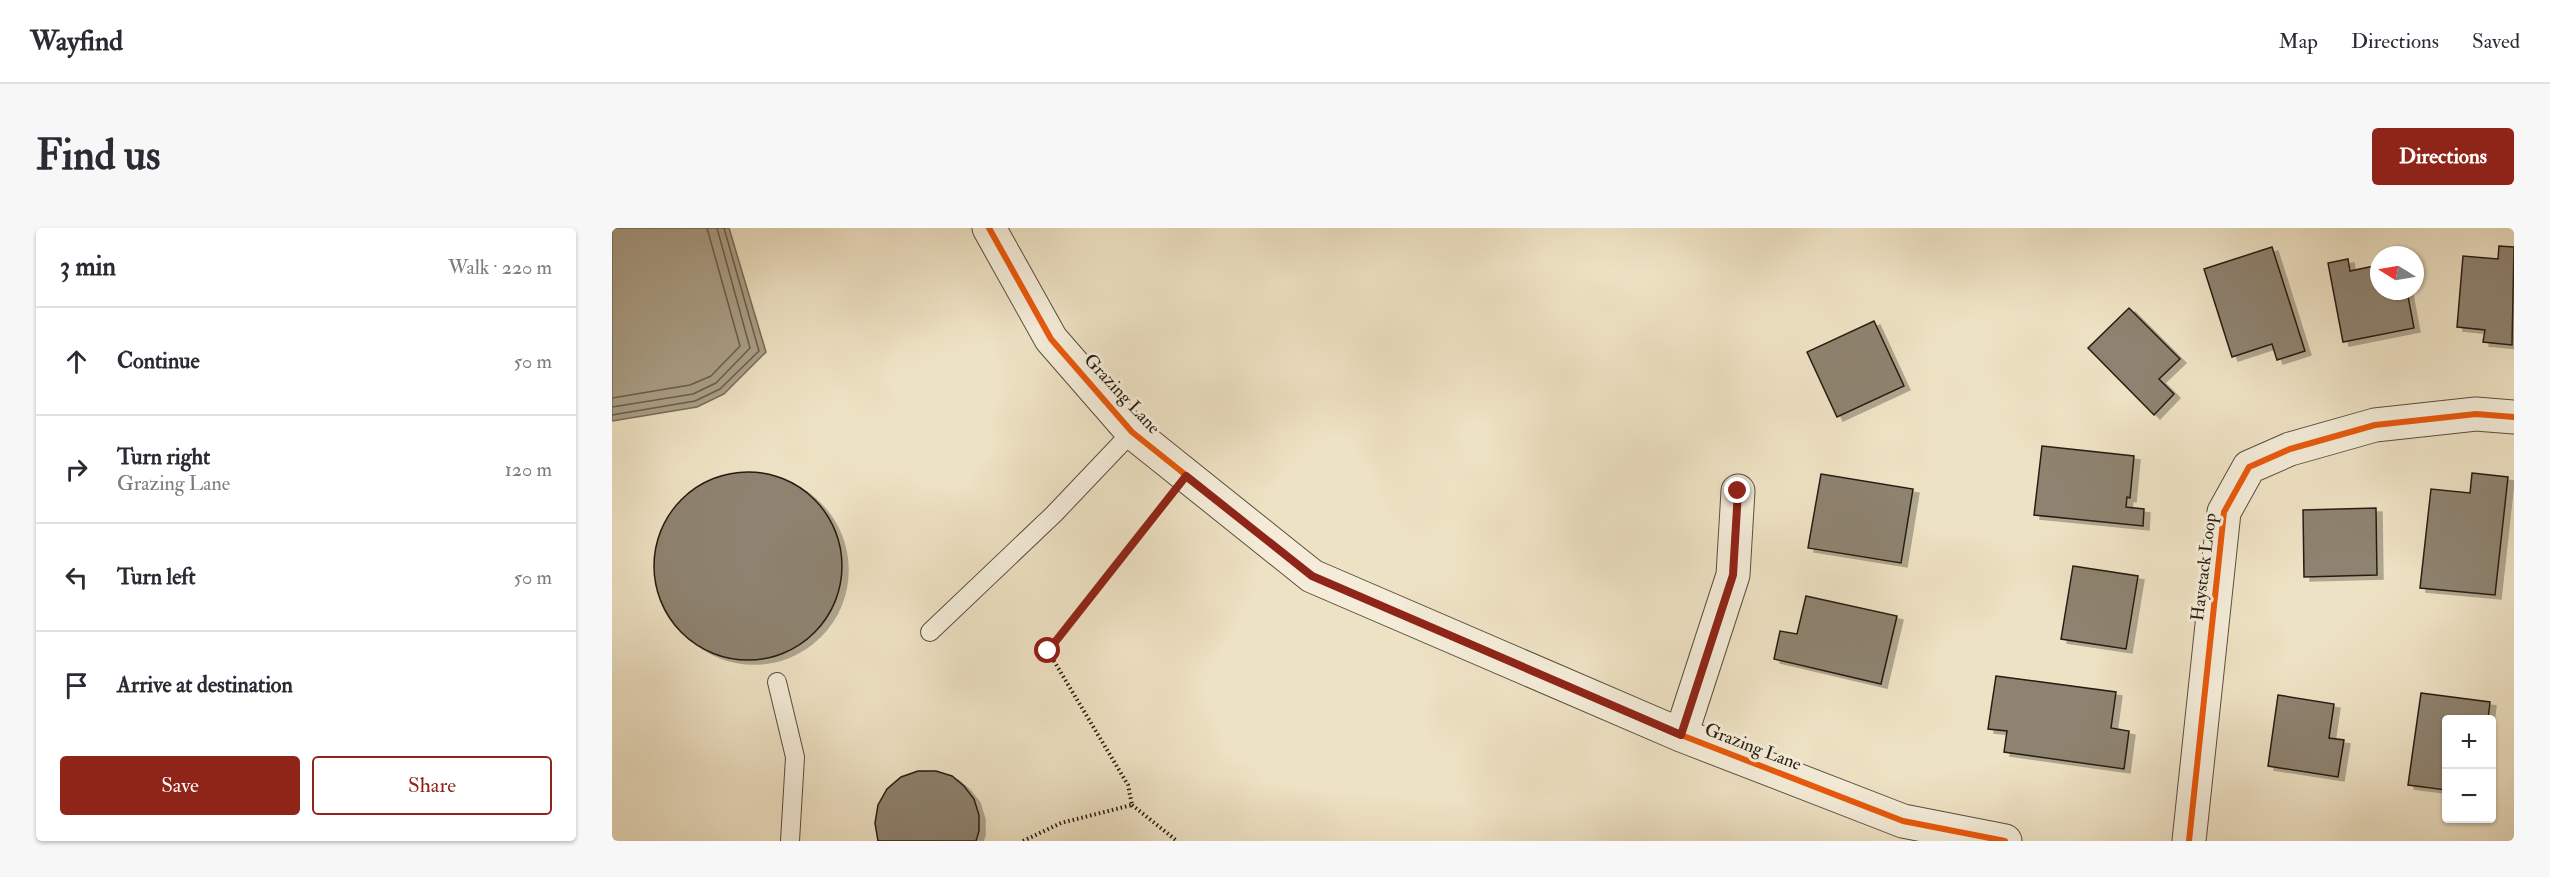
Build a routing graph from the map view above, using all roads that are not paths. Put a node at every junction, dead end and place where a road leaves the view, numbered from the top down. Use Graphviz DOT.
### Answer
graph roads {
  1 [pos="989,228"];
  2 [pos="2514,417"];
  3 [pos="1132,432"];
  4 [pos="1738,491"];
  5 [pos="930,632"];
  6 [pos="777,682"];
  7 [pos="1681,735"];
  8 [pos="790,841"];
  9 [pos="2005,841"];
  10 [pos="2188,841"];
  1 -- 3 [label="street, Grazing Lane"];
  2 -- 10 [label="street, Haystack Loop"];
  3 -- 5 [label="lane"];
  3 -- 7 [label="street, Grazing Lane"];
  4 -- 7 [label="street"];
  6 -- 8 [label="lane"];
  7 -- 9 [label="street, Grazing Lane"];
}
